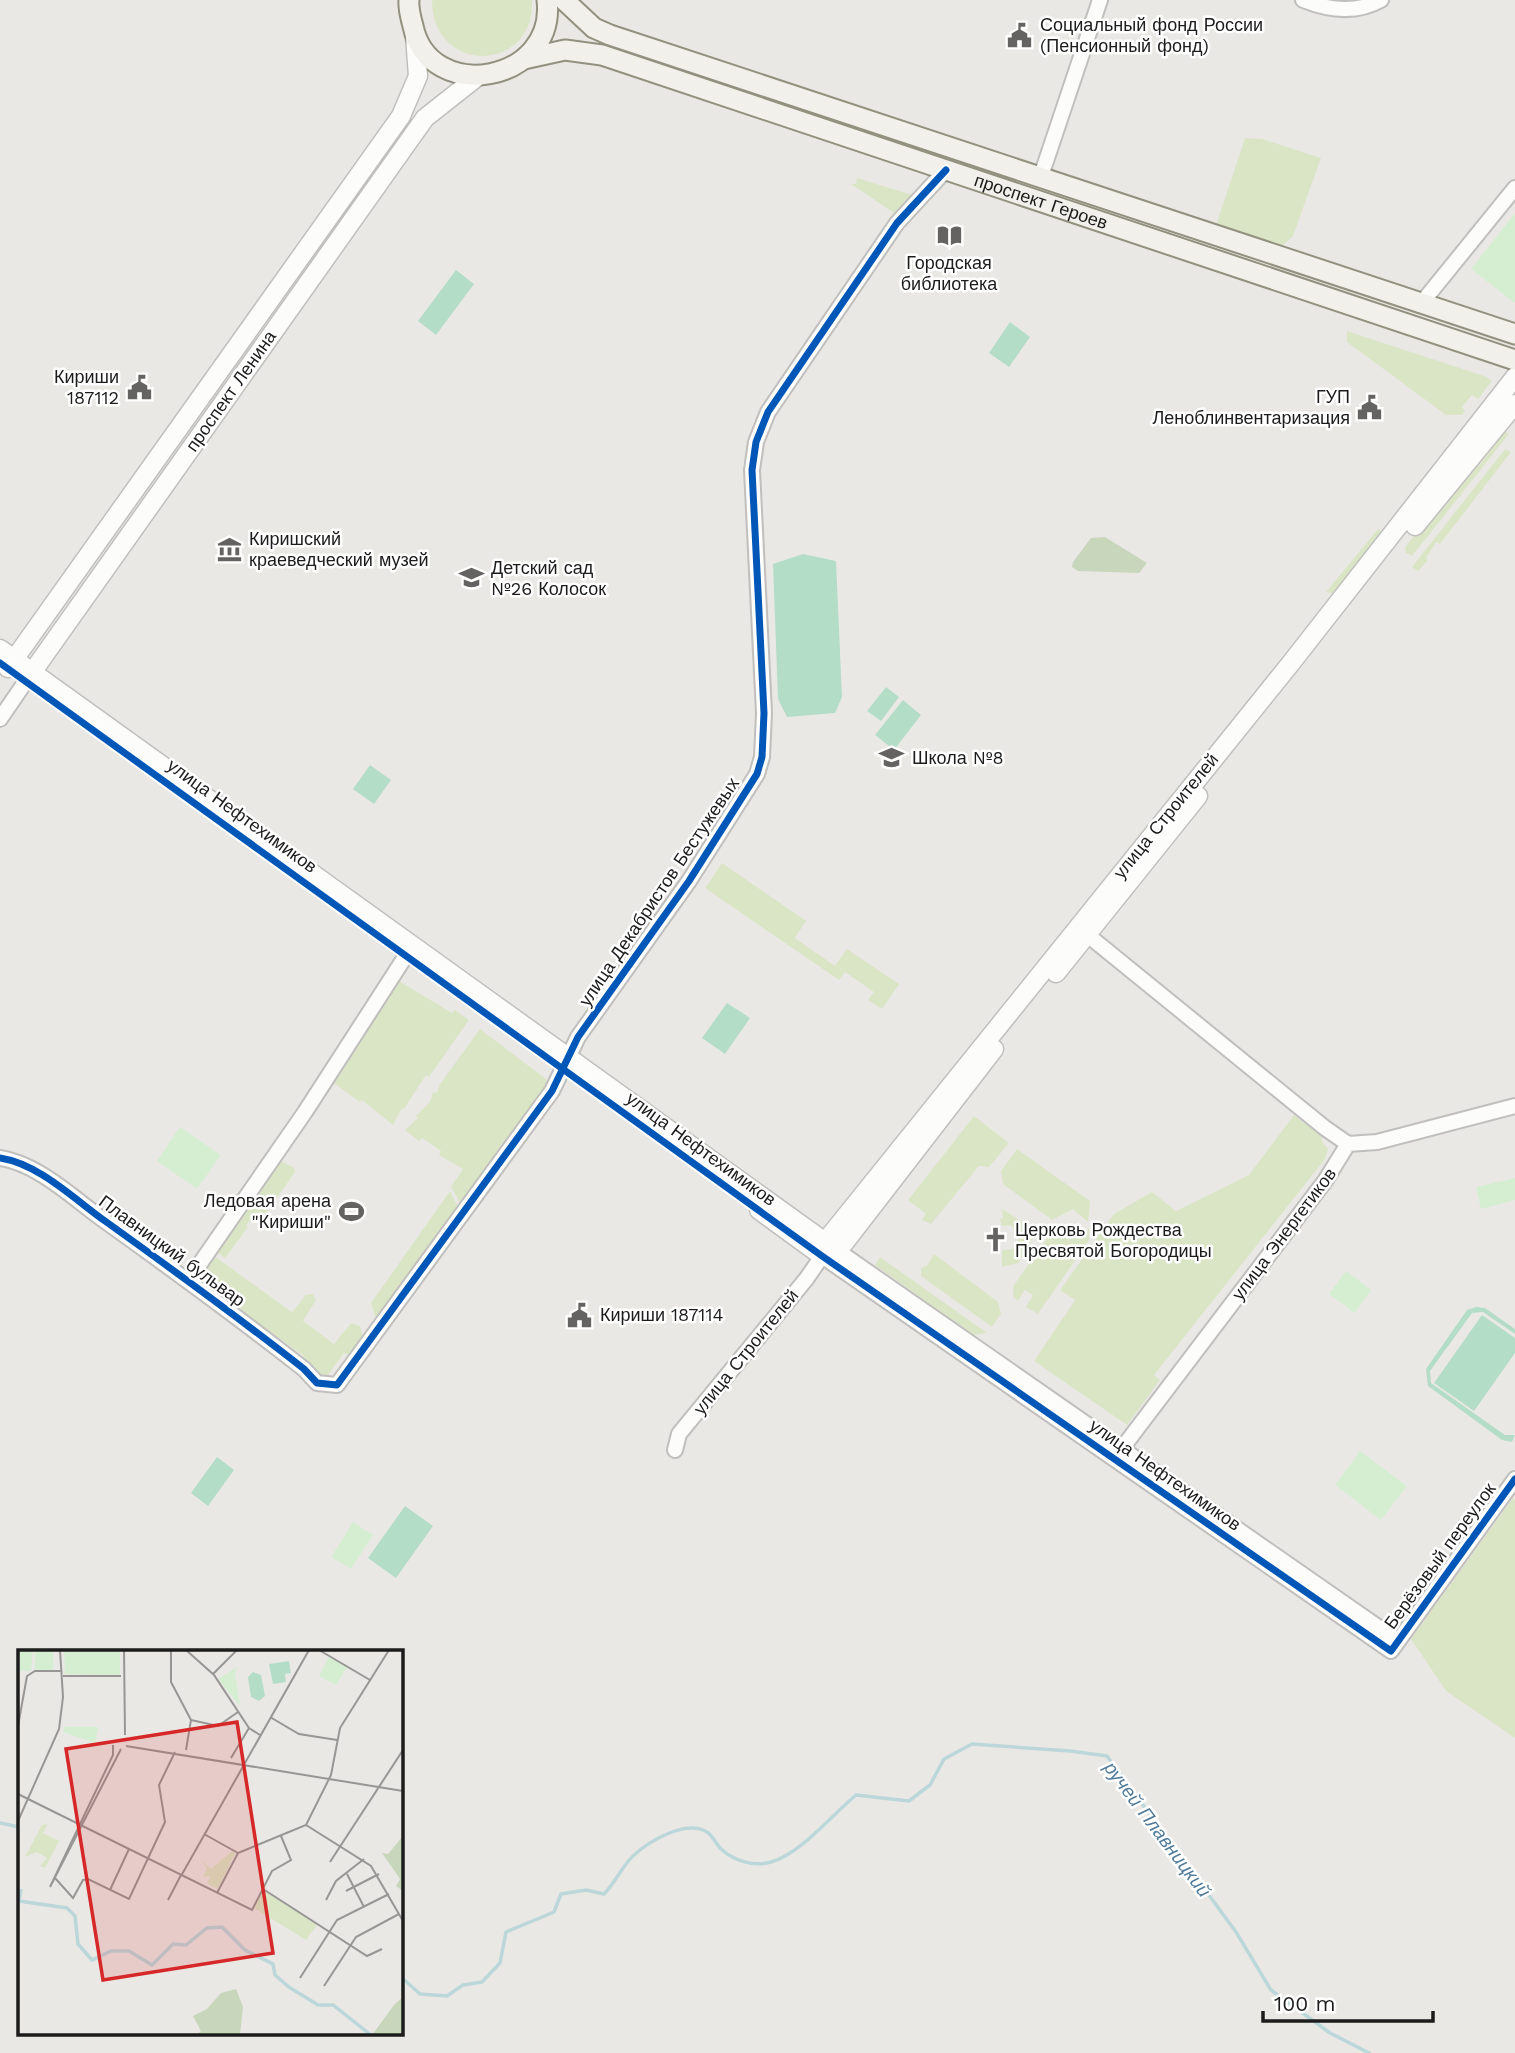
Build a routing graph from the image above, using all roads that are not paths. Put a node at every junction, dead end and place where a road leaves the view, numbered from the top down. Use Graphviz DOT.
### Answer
graph roads {
  1 [pos="409,0"];
  2 [pos="547,0"];
  3 [pos="564,0"];
  4 [pos="1100,0"];
  5 [pos="1303,0"];
  6 [pos="1381,0"];
  7 [pos="415,36"];
  8 [pos="524,59"];
  9 [pos="477,77"];
  10 [pos="946,170"];
  11 [pos="1041,179"];
  12 [pos="1515,188"];
  13 [pos="1420,305"];
  14 [pos="1515,334"];
  15 [pos="1515,360"];
  16 [pos="1515,377"];
  17 [pos="1515,404"];
  18 [pos="4,663"];
  19 [pos="29,676"];
  20 [pos="0,719"];
  21 [pos="1082,930"];
  22 [pos="407,954"];
  23 [pos="565,1063"];
  24 [pos="1515,1106"];
  25 [pos="1348,1144"];
  26 [pos="0,1158"];
  27 [pos="828,1250"];
  28 [pos="188,1281"];
  29 [pos="317,1383"];
  30 [pos="675,1450"];
  31 [pos="1118,1454"];
  32 [pos="1514,1484"];
  33 [pos="1394,1646"];
  1 -- 7 [label="main road"];
  2 -- 8 [label="main road"];
  3 -- 11 [label="main road, проспект Героев"];
  4 -- 11 [label="street"];
  5 -- 6 [label="street"];
  7 -- 9 [label="main road"];
  7 -- 18 [label="street, проспект Ленина"];
  8 -- 9 [label="main road, проспект Героев"];
  8 -- 10 [label="main road, проспект Героев"];
  9 -- 19 [label="street, проспект Ленина"];
  10 -- 15 [label="main road, проспект Героев"];
  10 -- 23 [label="street, улица Декабристов Бестужевых"];
  11 -- 13 [label="main road, проспект Героев"];
  12 -- 13 [label="street"];
  13 -- 14 [label="main road, проспект Героев"];
  16 -- 21 [label="street, улица Строителей"];
  17 -- 21 [label="street, улица Строителей"];
  18 -- 19 [label="street"];
  19 -- 20 [label="street, проспект Ленина"];
  19 -- 22 [label="street, улица Нефтехимиков"];
  19 -- 23 [label="street"];
  21 -- 25 [label="street"];
  21 -- 27 [label="street, улица Строителей"];
  22 -- 23 [label="street, улица Нефтехимиков"];
  22 -- 28 [label="street"];
  23 -- 27 [label="street, улица Нефтехимиков"];
  23 -- 29 [label="street, улица Декабристов Бестужевых"];
  24 -- 25 [label="street"];
  25 -- 31 [label="street, улица Энергетиков"];
  26 -- 28 [label="street, Плавницкий бульвар"];
  27 -- 30 [label="street, улица Строителей"];
  27 -- 31 [label="street, улица Нефтехимиков"];
  28 -- 29 [label="street, Плавницкий бульвар"];
  31 -- 33 [label="street, улица Нефтехимиков"];
  32 -- 33 [label="street, Берёзовый переулок"];
}
